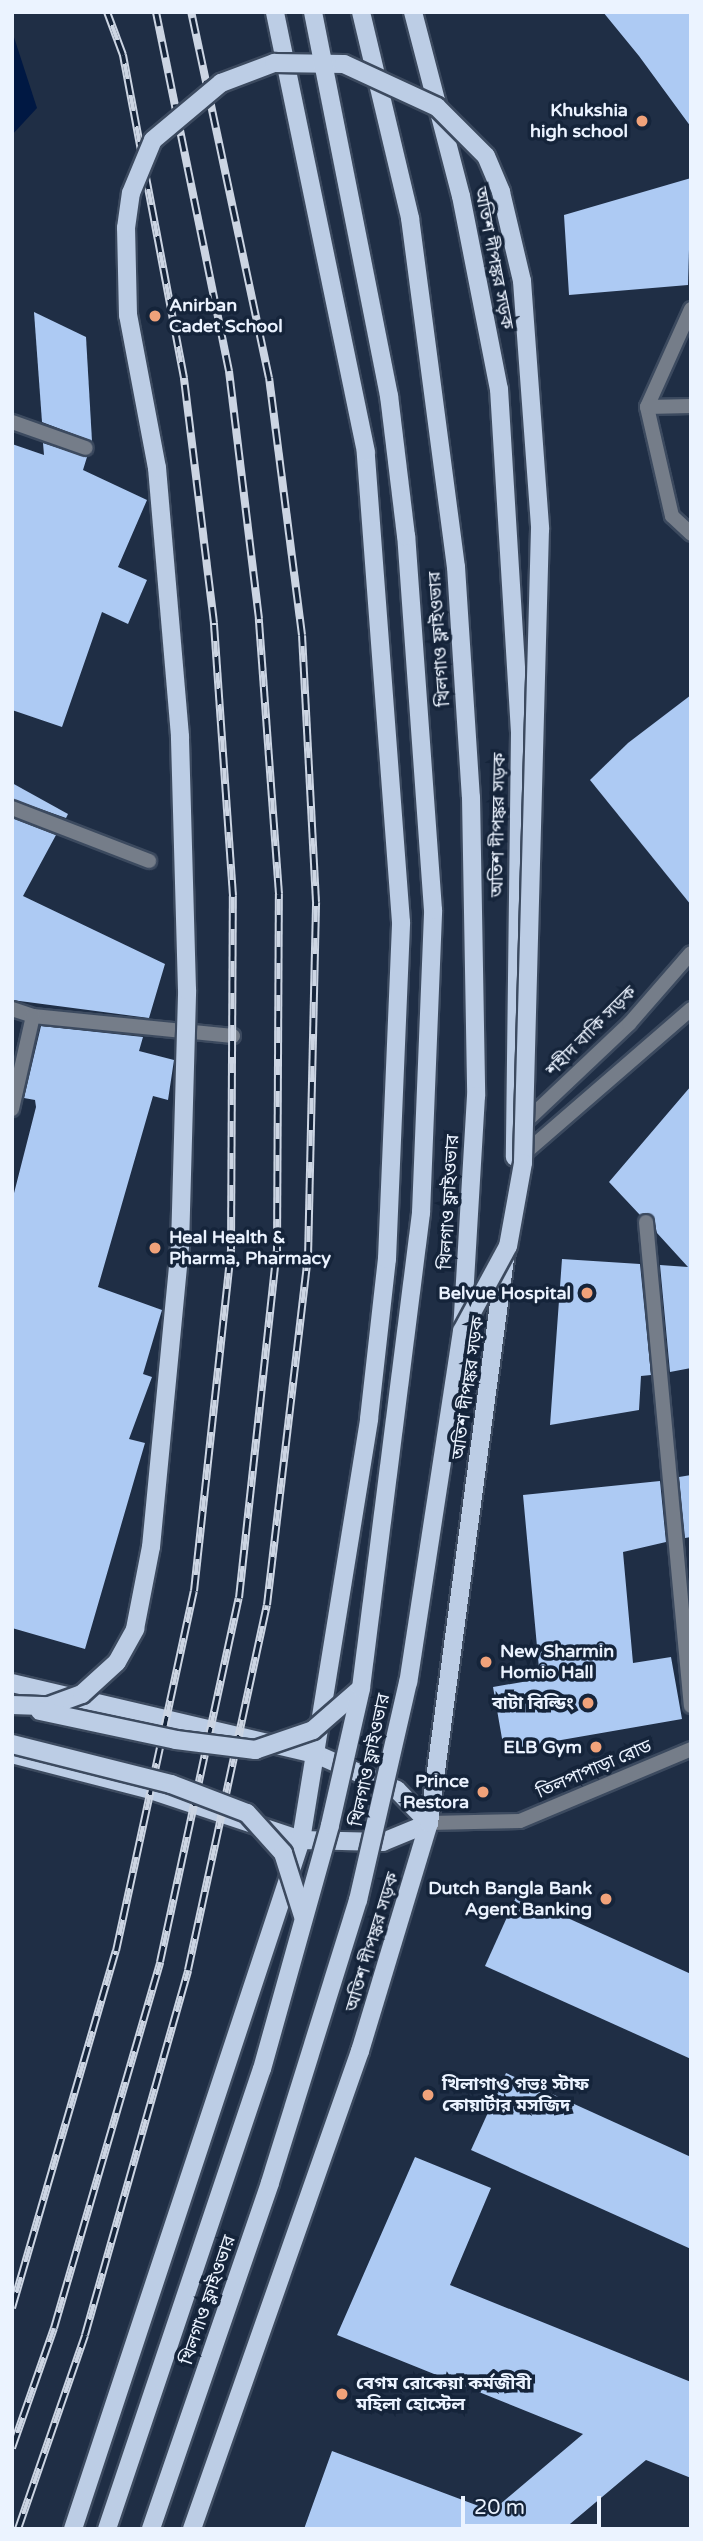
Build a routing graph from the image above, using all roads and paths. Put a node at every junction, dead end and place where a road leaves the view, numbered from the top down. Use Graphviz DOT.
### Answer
graph roads {
  1 [pos="275,12"];
  2 [pos="313,12"];
  3 [pos="361,12"];
  4 [pos="413,12"];
  5 [pos="691,309"];
  6 [pos="691,406"];
  7 [pos="647,407"];
  8 [pos="12,422"];
  9 [pos="86,448"];
  10 [pos="691,534"];
  11 [pos="12,808"];
  12 [pos="149,861"];
  13 [pos="691,953"];
  14 [pos="12,1009"];
  15 [pos="691,1009"];
  16 [pos="33,1016"];
  17 [pos="233,1036"];
  18 [pos="12,1109"];
  19 [pos="515,1132"];
  20 [pos="514,1162"];
  21 [pos="646,1222"];
  22 [pos="462,1331"];
  23 [pos="12,1683"];
  24 [pos="361,1688"];
  25 [pos="12,1705"];
  26 [pos="691,1706"];
  27 [pos="12,1744"];
  28 [pos="691,1749"];
  29 [pos="12,1754"];
  30 [pos="318,1755"];
  31 [pos="429,1824"];
  32 [pos="301,1840"];
  33 [pos="304,1919"];
  34 [pos="73,2529"];
  35 [pos="107,2529"];
  36 [pos="151,2529"];
  37 [pos="192,2529"];
  1 -- 30 [label="main road"];
  2 -- 24 [label="main road, খিলগাও ফ্লাইওভার, bridge"];
  3 -- 22 [label="main road, খিলগাও ফ্লাইওভার, bridge"];
  4 -- 19 [label="main road, অতিশ দীপঙ্কর সড়ক"];
  5 -- 7 [label="street"];
  6 -- 7 [label="street"];
  7 -- 10 [label="street"];
  8 -- 9 [label="street"];
  11 -- 12 [label="street"];
  13 -- 19 [label="street, শহীদ বাকি সড়ক"];
  14 -- 16 [label="street"];
  15 -- 20 [label="street"];
  16 -- 17 [label="street"];
  16 -- 18 [label="street"];
  19 -- 20 [label="main road, অতিশ দীপঙ্কর সড়ক"];
  20 -- 31 [label="main road, অতিশ দীপঙ্কর সড়ক"];
  21 -- 26 [label="street"];
  22 -- 25 [label="main road, bridge"];
  22 -- 36 [label="main road, খিলগাও ফ্লাইওভার, bridge"];
  23 -- 30 [label="main road"];
  24 -- 25 [label="main road, খিলগাও ফ্লাইওভার, bridge"];
  24 -- 33 [label="main road, খিলগাও ফ্লাইওভার, bridge"];
  27 -- 33 [label="main road, bridge"];
  28 -- 31 [label="street, তিলপাপাড়া রোড"];
  29 -- 32 [label="main road"];
  30 -- 31 [label="main road"];
  30 -- 32 [label="main road"];
  31 -- 32 [label="main road"];
  31 -- 37 [label="main road, অতিশ দীপঙ্কর সড়ক"];
  32 -- 34 [label="main road"];
  33 -- 35 [label="main road, খিলগাও ফ্লাইওভার, bridge"];
}
